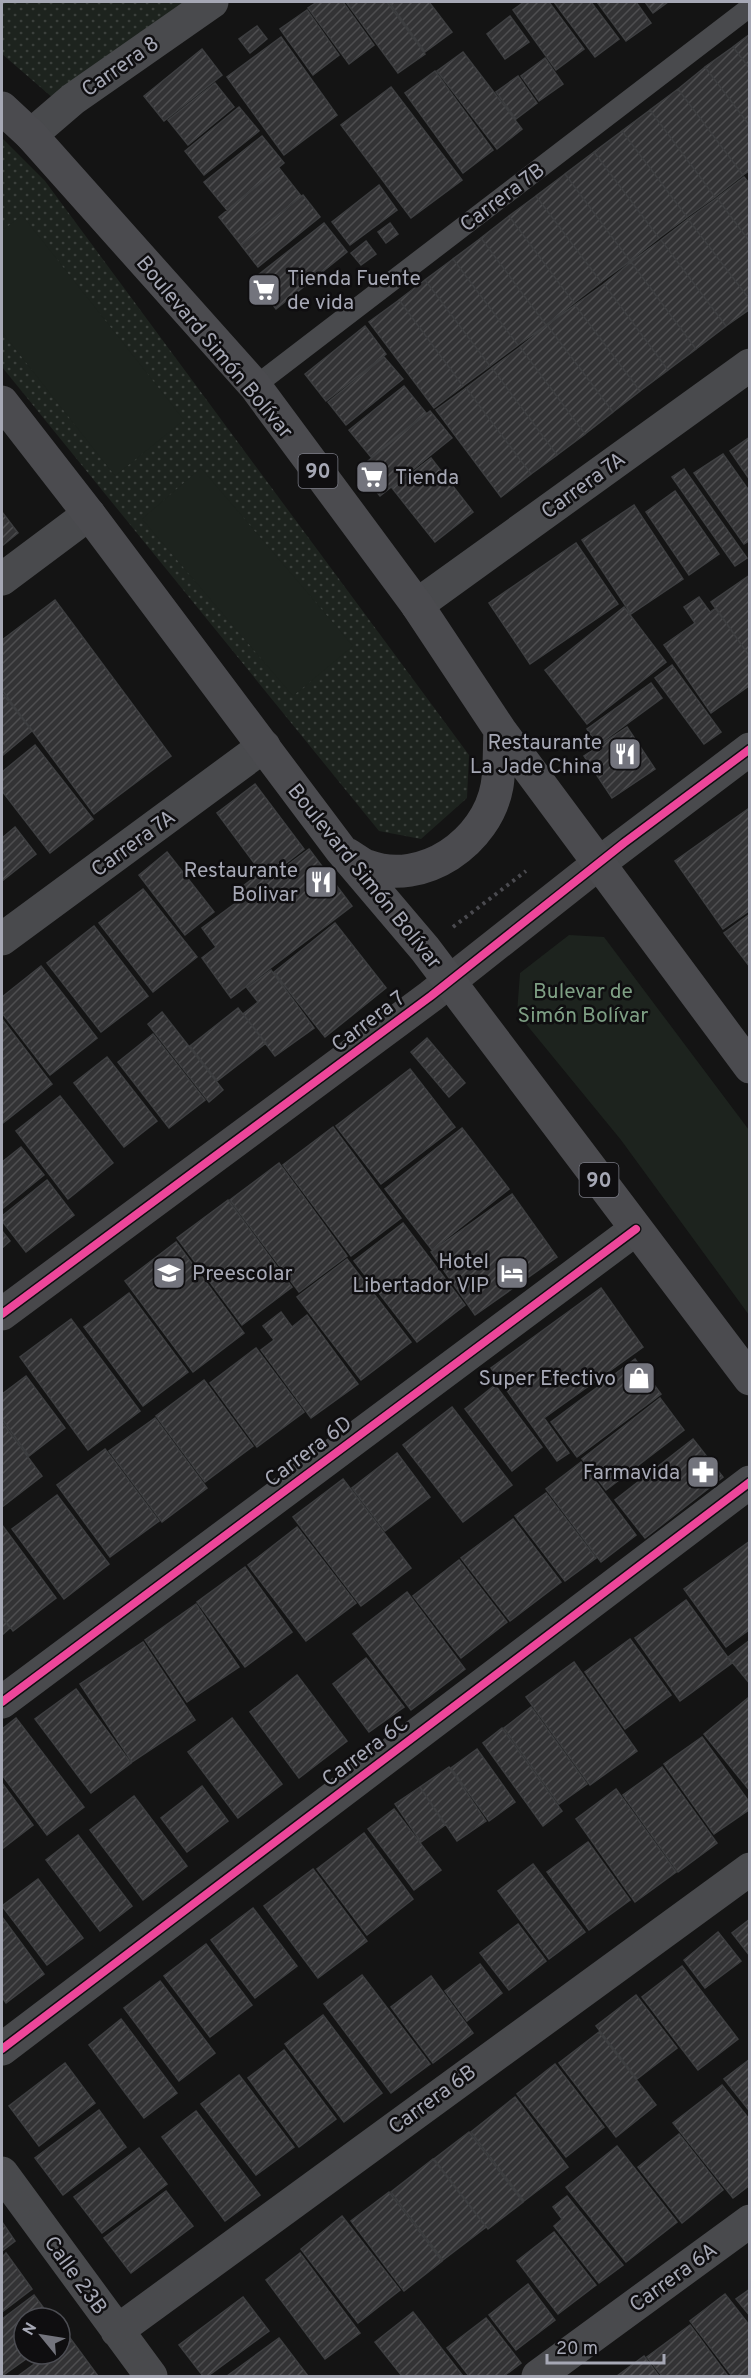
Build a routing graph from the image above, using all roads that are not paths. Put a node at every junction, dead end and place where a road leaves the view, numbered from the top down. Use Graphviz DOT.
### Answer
graph roads {
  1 [pos="212,2"];
  2 [pos="750,8"];
  3 [pos="2,108"];
  4 [pos="31,135"];
  5 [pos="750,365"];
  6 [pos="255,386"];
  7 [pos="2,402"];
  8 [pos="89,514"];
  9 [pos="2,579"];
  10 [pos="417,605"];
  11 [pos="500,730"];
  12 [pos="264,747"];
  13 [pos="750,749"];
  14 [pos="341,850"];
  15 [pos="598,864"];
  16 [pos="2,939"];
  17 [pos="449,982"];
  18 [pos="750,1066"];
  19 [pos="636,1229"];
  20 [pos="2,1314"];
  21 [pos="750,1379"];
  22 [pos="750,1482"];
  23 [pos="2,1702"];
  24 [pos="750,1869"];
  25 [pos="2,2049"];
  26 [pos="2,2173"];
  27 [pos="750,2221"];
  28 [pos="117,2331"];
  29 [pos="151,2376"];
  30 [pos="538,2376"];
  1 -- 4 [label="street, Carrera 8"];
  2 -- 6 [label="lane, Carrera 7B"];
  3 -- 4 [label="highway, Boulevard Simón Bolívar / 90"];
  4 -- 6 [label="highway, Boulevard Simón Bolívar / 90"];
  5 -- 10 [label="street, Carrera 7A"];
  6 -- 10 [label="highway, Boulevard Simón Bolívar / 90"];
  7 -- 8 [label="highway, Boulevard Simón Bolívar / 90"];
  8 -- 9 [label="street"];
  8 -- 12 [label="highway, Boulevard Simón Bolívar / 90"];
  10 -- 11 [label="highway, Boulevard Simón Bolívar / 90"];
  11 -- 14 [label="highway"];
  11 -- 15 [label="highway, Boulevard Simón Bolívar / 90"];
  12 -- 14 [label="highway, Boulevard Simón Bolívar / 90"];
  12 -- 16 [label="street, Carrera 7A"];
  13 -- 15 [label="street, Carrera 7"];
  14 -- 17 [label="highway, Boulevard Simón Bolívar / 90"];
  15 -- 17 [label="street, Carrera 7"];
  15 -- 18 [label="highway, Boulevard Simón Bolívar / 90"];
  17 -- 19 [label="highway, Boulevard Simón Bolívar / 90"];
  17 -- 20 [label="street, Carrera 7"];
  19 -- 21 [label="highway, Boulevard Simón Bolívar / 90"];
  19 -- 23 [label="street, Carrera 6D"];
  22 -- 25 [label="street, Carrera 6C"];
  24 -- 28 [label="street, Carrera 6B"];
  26 -- 28 [label="street, Calle 23B"];
  27 -- 30 [label="street, Carrera 6A"];
  28 -- 29 [label="street, Calle 23B"];
}
